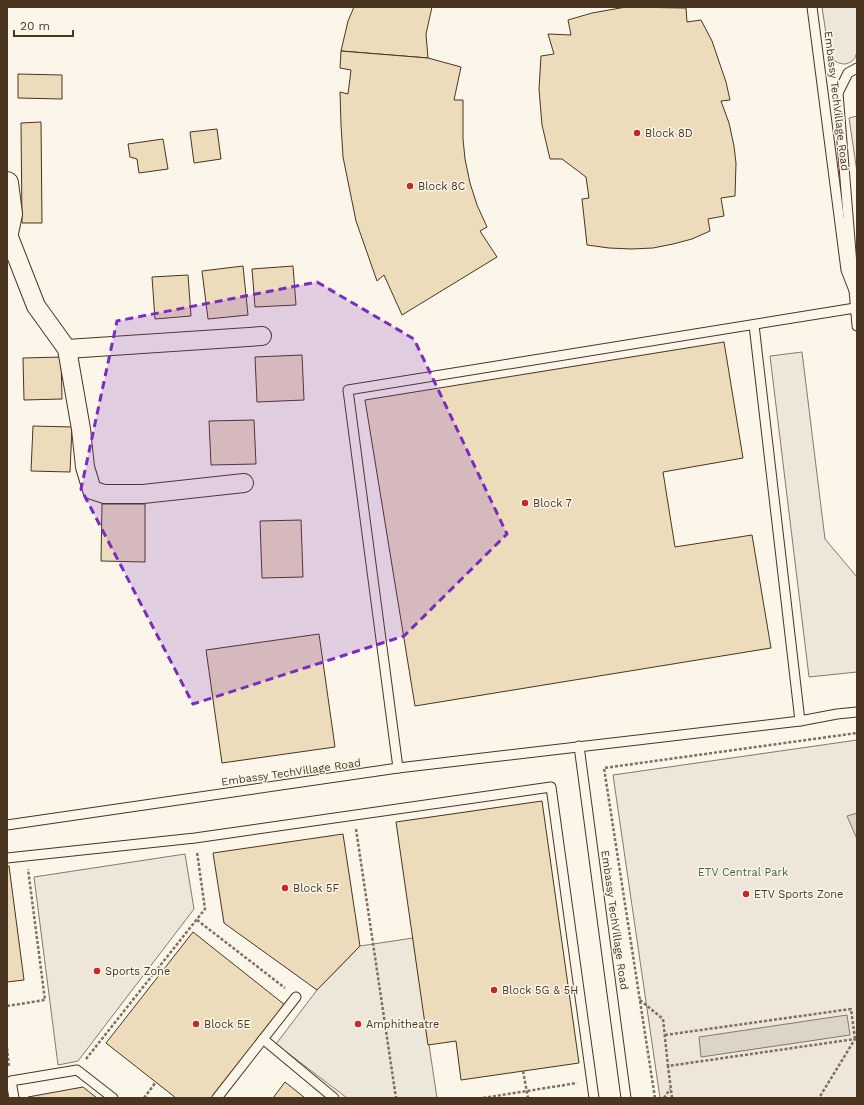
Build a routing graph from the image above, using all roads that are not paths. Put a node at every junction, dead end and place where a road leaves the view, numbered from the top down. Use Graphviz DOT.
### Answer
graph roads {
  1 [pos="812,7"];
  2 [pos="857,68"];
  3 [pos="7,183"];
  4 [pos="7,232"];
  5 [pos="855,293"];
  6 [pos="855,308"];
  7 [pos="754,325"];
  8 [pos="857,326"];
  9 [pos="262,336"];
  10 [pos="67,349"];
  11 [pos="244,483"];
  12 [pos="857,712"];
  13 [pos="800,721"];
  14 [pos="579,746"];
  15 [pos="398,768"];
  16 [pos="7,825"];
  17 [pos="7,858"];
  18 [pos="296,997"];
  19 [pos="263,1039"];
  20 [pos="14,1098"];
  21 [pos="113,1098"];
  22 [pos="217,1098"];
  23 [pos="334,1098"];
  24 [pos="594,1098"];
  25 [pos="626,1098"];
  1 -- 5 [label="lane, Embassy TechVillage Road"];
  2 -- 5 [label="lane, Embassy TechVillage Road"];
  3 -- 4 [label="street"];
  4 -- 10 [label="street"];
  5 -- 6 [label="lane, Embassy TechVillage Road"];
  6 -- 7 [label="lane"];
  6 -- 8 [label="lane, Embassy TechVillage Road"];
  7 -- 13 [label="lane"];
  7 -- 15 [label="lane"];
  9 -- 10 [label="street"];
  10 -- 11 [label="street"];
  12 -- 13 [label="lane, Embassy TechVillage Road"];
  13 -- 14 [label="lane, Embassy TechVillage Road"];
  14 -- 15 [label="lane, Embassy TechVillage Road"];
  14 -- 25 [label="lane, Embassy TechVillage Road"];
  15 -- 16 [label="lane, Embassy TechVillage Road"];
  17 -- 24 [label="lane"];
  18 -- 19 [label="lane"];
  19 -- 22 [label="lane"];
  19 -- 23 [label="lane"];
  20 -- 21 [label="lane"];
}
